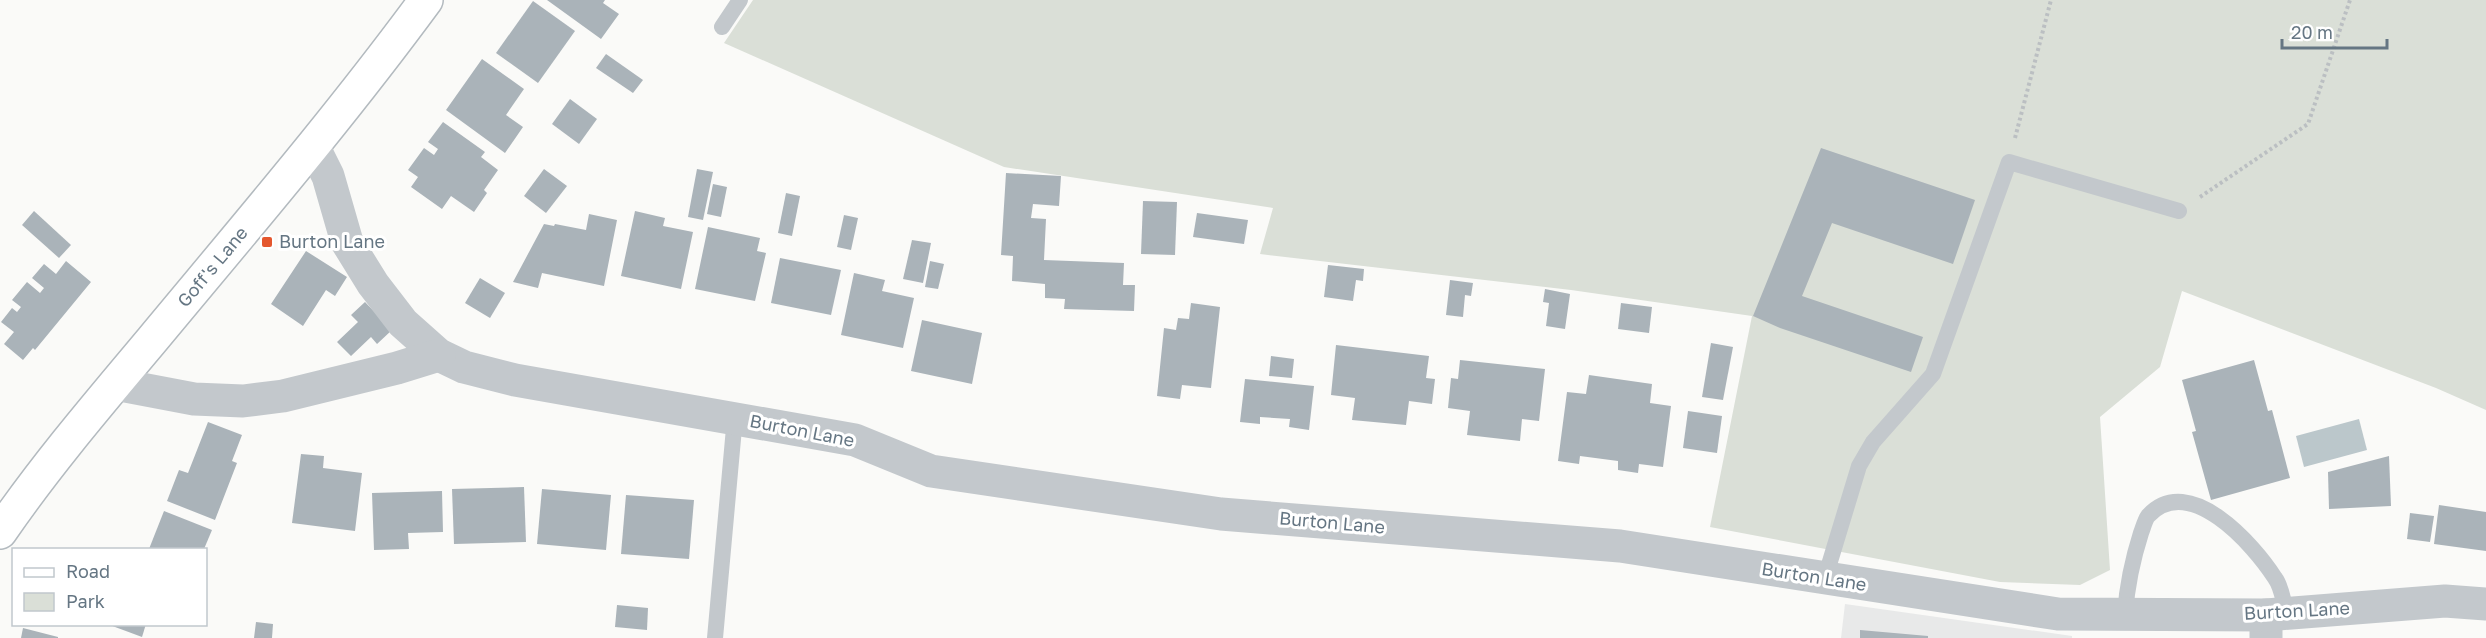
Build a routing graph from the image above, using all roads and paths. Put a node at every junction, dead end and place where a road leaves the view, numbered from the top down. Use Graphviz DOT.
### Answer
graph roads {
  1 [pos="426,0"];
  2 [pos="740,0"];
  3 [pos="2051,0"];
  4 [pos="2350,0"];
  5 [pos="722,27"];
  6 [pos="313,146"];
  7 [pos="2009,162"];
  8 [pos="2179,211"];
  9 [pos="439,355"];
  10 [pos="115,384"];
  11 [pos="735,417"];
  12 [pos="0,532"];
  13 [pos="1825,578"];
  14 [pos="2486,604"];
  15 [pos="2125,614"];
  16 [pos="2273,622"];
  17 [pos="715,638"];
  1 -- 6 [label="main road, Goff's Lane"];
  2 -- 5 [label="lane"];
  3 -- 7 [label="path"];
  4 -- 8 [label="path"];
  6 -- 9 [label="street, Burton Lane"];
  6 -- 10 [label="main road, Goff's Lane"];
  7 -- 8 [label="lane"];
  7 -- 13 [label="lane"];
  9 -- 10 [label="street"];
  9 -- 11 [label="street, Burton Lane"];
  10 -- 12 [label="main road, Goff's Lane"];
  11 -- 13 [label="street, Burton Lane"];
  11 -- 17 [label="lane"];
  13 -- 15 [label="street, Burton Lane"];
  14 -- 16 [label="street, Burton Lane"];
  15 -- 16 [label="street, Burton Lane"];
  15 -- 16 [label="lane"];
}
